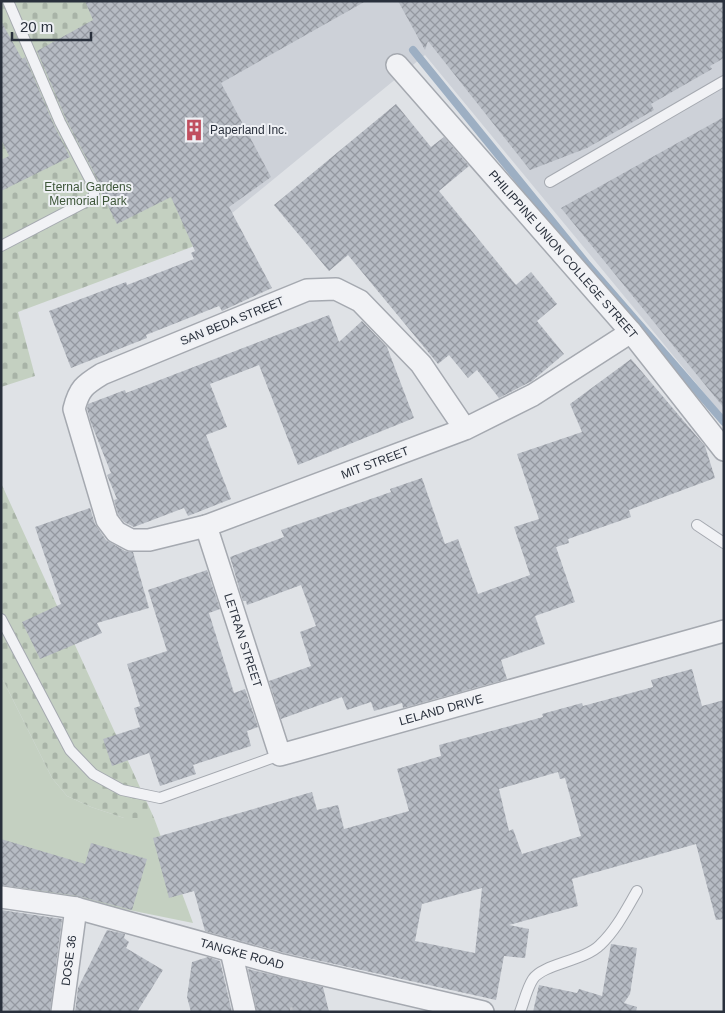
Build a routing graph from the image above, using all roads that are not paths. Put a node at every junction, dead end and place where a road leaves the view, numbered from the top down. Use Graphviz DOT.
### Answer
graph roads {
  1 [pos="8,1"];
  2 [pos="397,65"];
  3 [pos="724,81"];
  4 [pos="550,182"];
  5 [pos="1,246"];
  6 [pos="631,332"];
  7 [pos="465,429"];
  8 [pos="724,450"];
  9 [pos="107,520"];
  10 [pos="697,525"];
  11 [pos="206,526"];
  12 [pos="724,543"];
  13 [pos="1,619"];
  14 [pos="724,631"];
  15 [pos="280,755"];
  16 [pos="637,891"];
  17 [pos="1,897"];
  18 [pos="76,908"];
  19 [pos="231,951"];
  20 [pos="62,1012"];
  21 [pos="245,1012"];
  22 [pos="483,1012"];
  23 [pos="520,1012"];
  1 -- 5 [label="lane"];
  2 -- 6 [label="street, PHILIPPINE UNION COLLEGE STREET"];
  3 -- 4 [label="lane"];
  6 -- 7 [label="street, MIT STREET"];
  6 -- 8 [label="street, PHILIPPINE UNION COLLEGE STREET"];
  7 -- 9 [label="street, SAN BEDA STREET"];
  7 -- 11 [label="street, MIT STREET"];
  9 -- 11 [label="street, MIT STREET"];
  10 -- 12 [label="lane"];
  11 -- 15 [label="street, LETRAN STREET"];
  13 -- 15 [label="lane, LELAND DRIVE"];
  14 -- 15 [label="street, LELAND DRIVE"];
  16 -- 23 [label="lane"];
  17 -- 18 [label="street, TANGKE ROAD"];
  18 -- 19 [label="street, TANGKE ROAD"];
  18 -- 20 [label="street, DOSE 36"];
  19 -- 21 [label="street"];
  19 -- 22 [label="street, TANGKE ROAD"];
}
